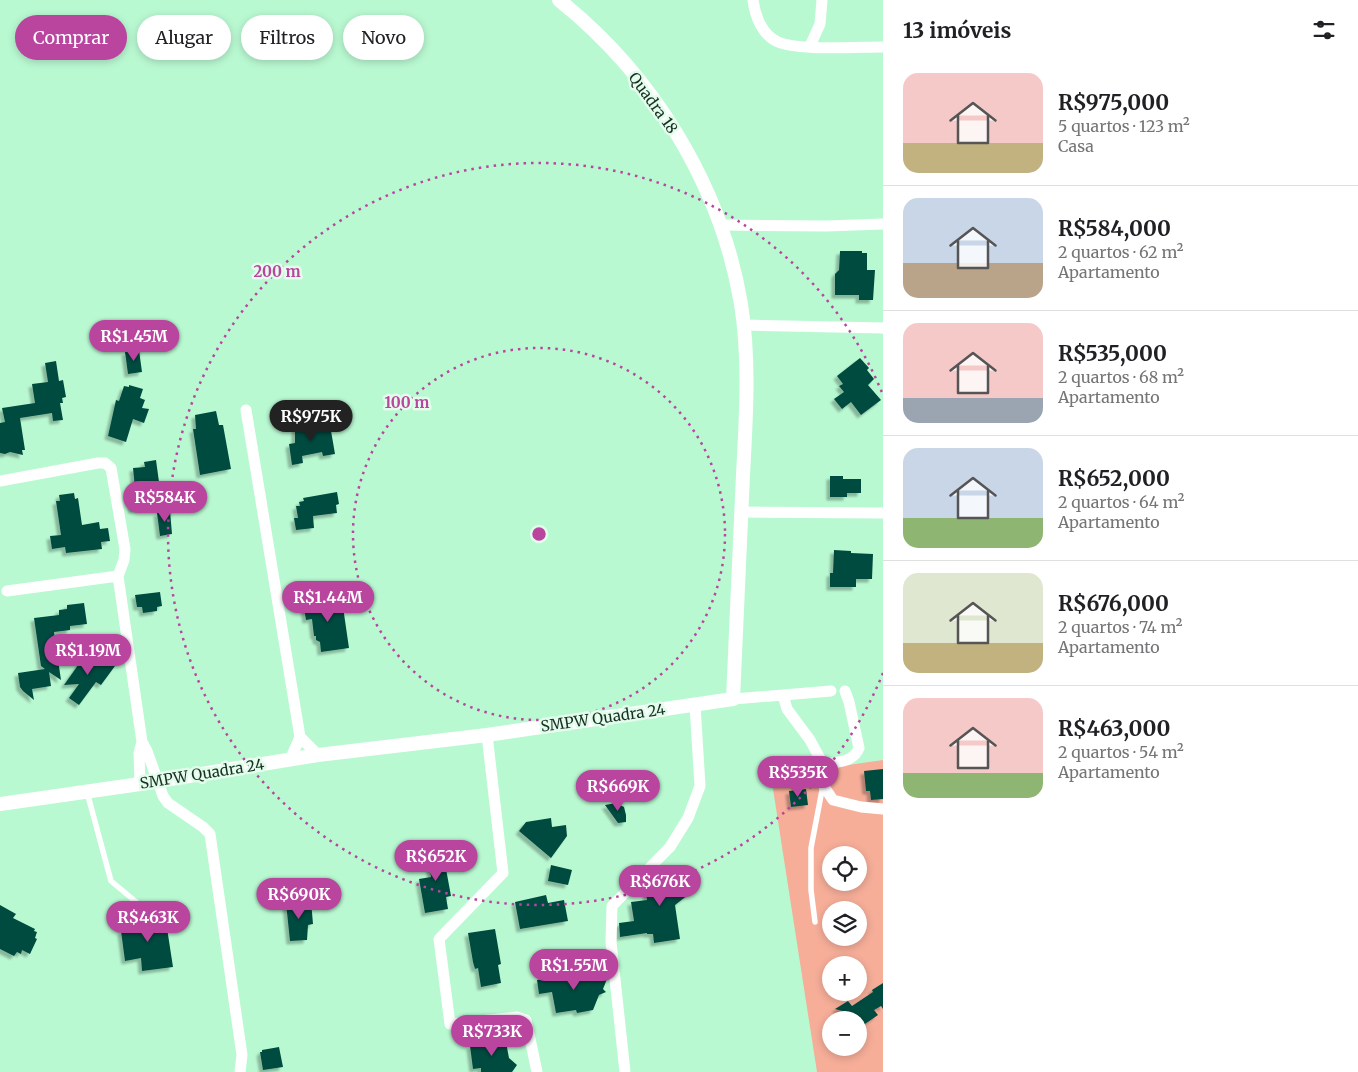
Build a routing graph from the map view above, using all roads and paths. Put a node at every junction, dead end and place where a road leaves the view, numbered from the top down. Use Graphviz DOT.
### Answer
graph roads {
  1 [pos="559,0"];
  2 [pos="753,0"];
  3 [pos="822,0"];
  4 [pos="810,46"];
  5 [pos="883,47"];
  6 [pos="883,224"];
  7 [pos="721,226"];
  8 [pos="744,325"];
  9 [pos="883,328"];
  10 [pos="246,410"];
  11 [pos="0,480"];
  12 [pos="742,512"];
  13 [pos="883,513"];
  14 [pos="118,576"];
  15 [pos="7,591"];
  16 [pos="831,691"];
  17 [pos="844,691"];
  18 [pos="783,695"];
  19 [pos="733,699"];
  20 [pos="695,705"];
  21 [pos="487,734"];
  22 [pos="300,737"];
  23 [pos="142,742"];
  24 [pos="318,756"];
  25 [pos="290,760"];
  26 [pos="823,764"];
  27 [pos="158,781"];
  28 [pos="140,784"];
  29 [pos="822,785"];
  30 [pos="87,792"];
  31 [pos="0,804"];
  32 [pos="883,809"];
  33 [pos="141,906"];
  34 [pos="815,922"];
  35 [pos="240,1072"];
  36 [pos="537,1072"];
  37 [pos="625,1072"];
  1 -- 7 [label="street, Quadra 18"];
  2 -- 4 [label="street"];
  3 -- 4 [label="street"];
  4 -- 5 [label="street"];
  6 -- 7 [label="street"];
  7 -- 8 [label="street"];
  8 -- 9 [label="street"];
  8 -- 12 [label="street"];
  10 -- 22 [label="street"];
  11 -- 14 [label="street"];
  12 -- 13 [label="street"];
  12 -- 19 [label="street"];
  14 -- 15 [label="street"];
  14 -- 23 [label="street"];
  16 -- 18 [label="street"];
  17 -- 26 [label="street"];
  18 -- 19 [label="street"];
  18 -- 26 [label="street"];
  19 -- 20 [label="street, SMPW Quadra 24"];
  20 -- 21 [label="street, SMPW Quadra 24"];
  20 -- 37 [label="street"];
  21 -- 24 [label="street, SMPW Quadra 24"];
  21 -- 36 [label="street"];
  22 -- 24 [label="street"];
  22 -- 25 [label="street"];
  23 -- 27 [label="street"];
  23 -- 28 [label="street"];
  24 -- 25 [label="street, SMPW Quadra 24"];
  25 -- 27 [label="street, SMPW Quadra 24"];
  26 -- 29 [label="street"];
  27 -- 28 [label="street, SMPW Quadra 24"];
  27 -- 35 [label="street"];
  28 -- 30 [label="street, SMPW Quadra 24"];
  29 -- 32 [label="street"];
  29 -- 34 [label="lane"];
  30 -- 31 [label="street, SMPW Quadra 24"];
  30 -- 33 [label="lane"];
}
